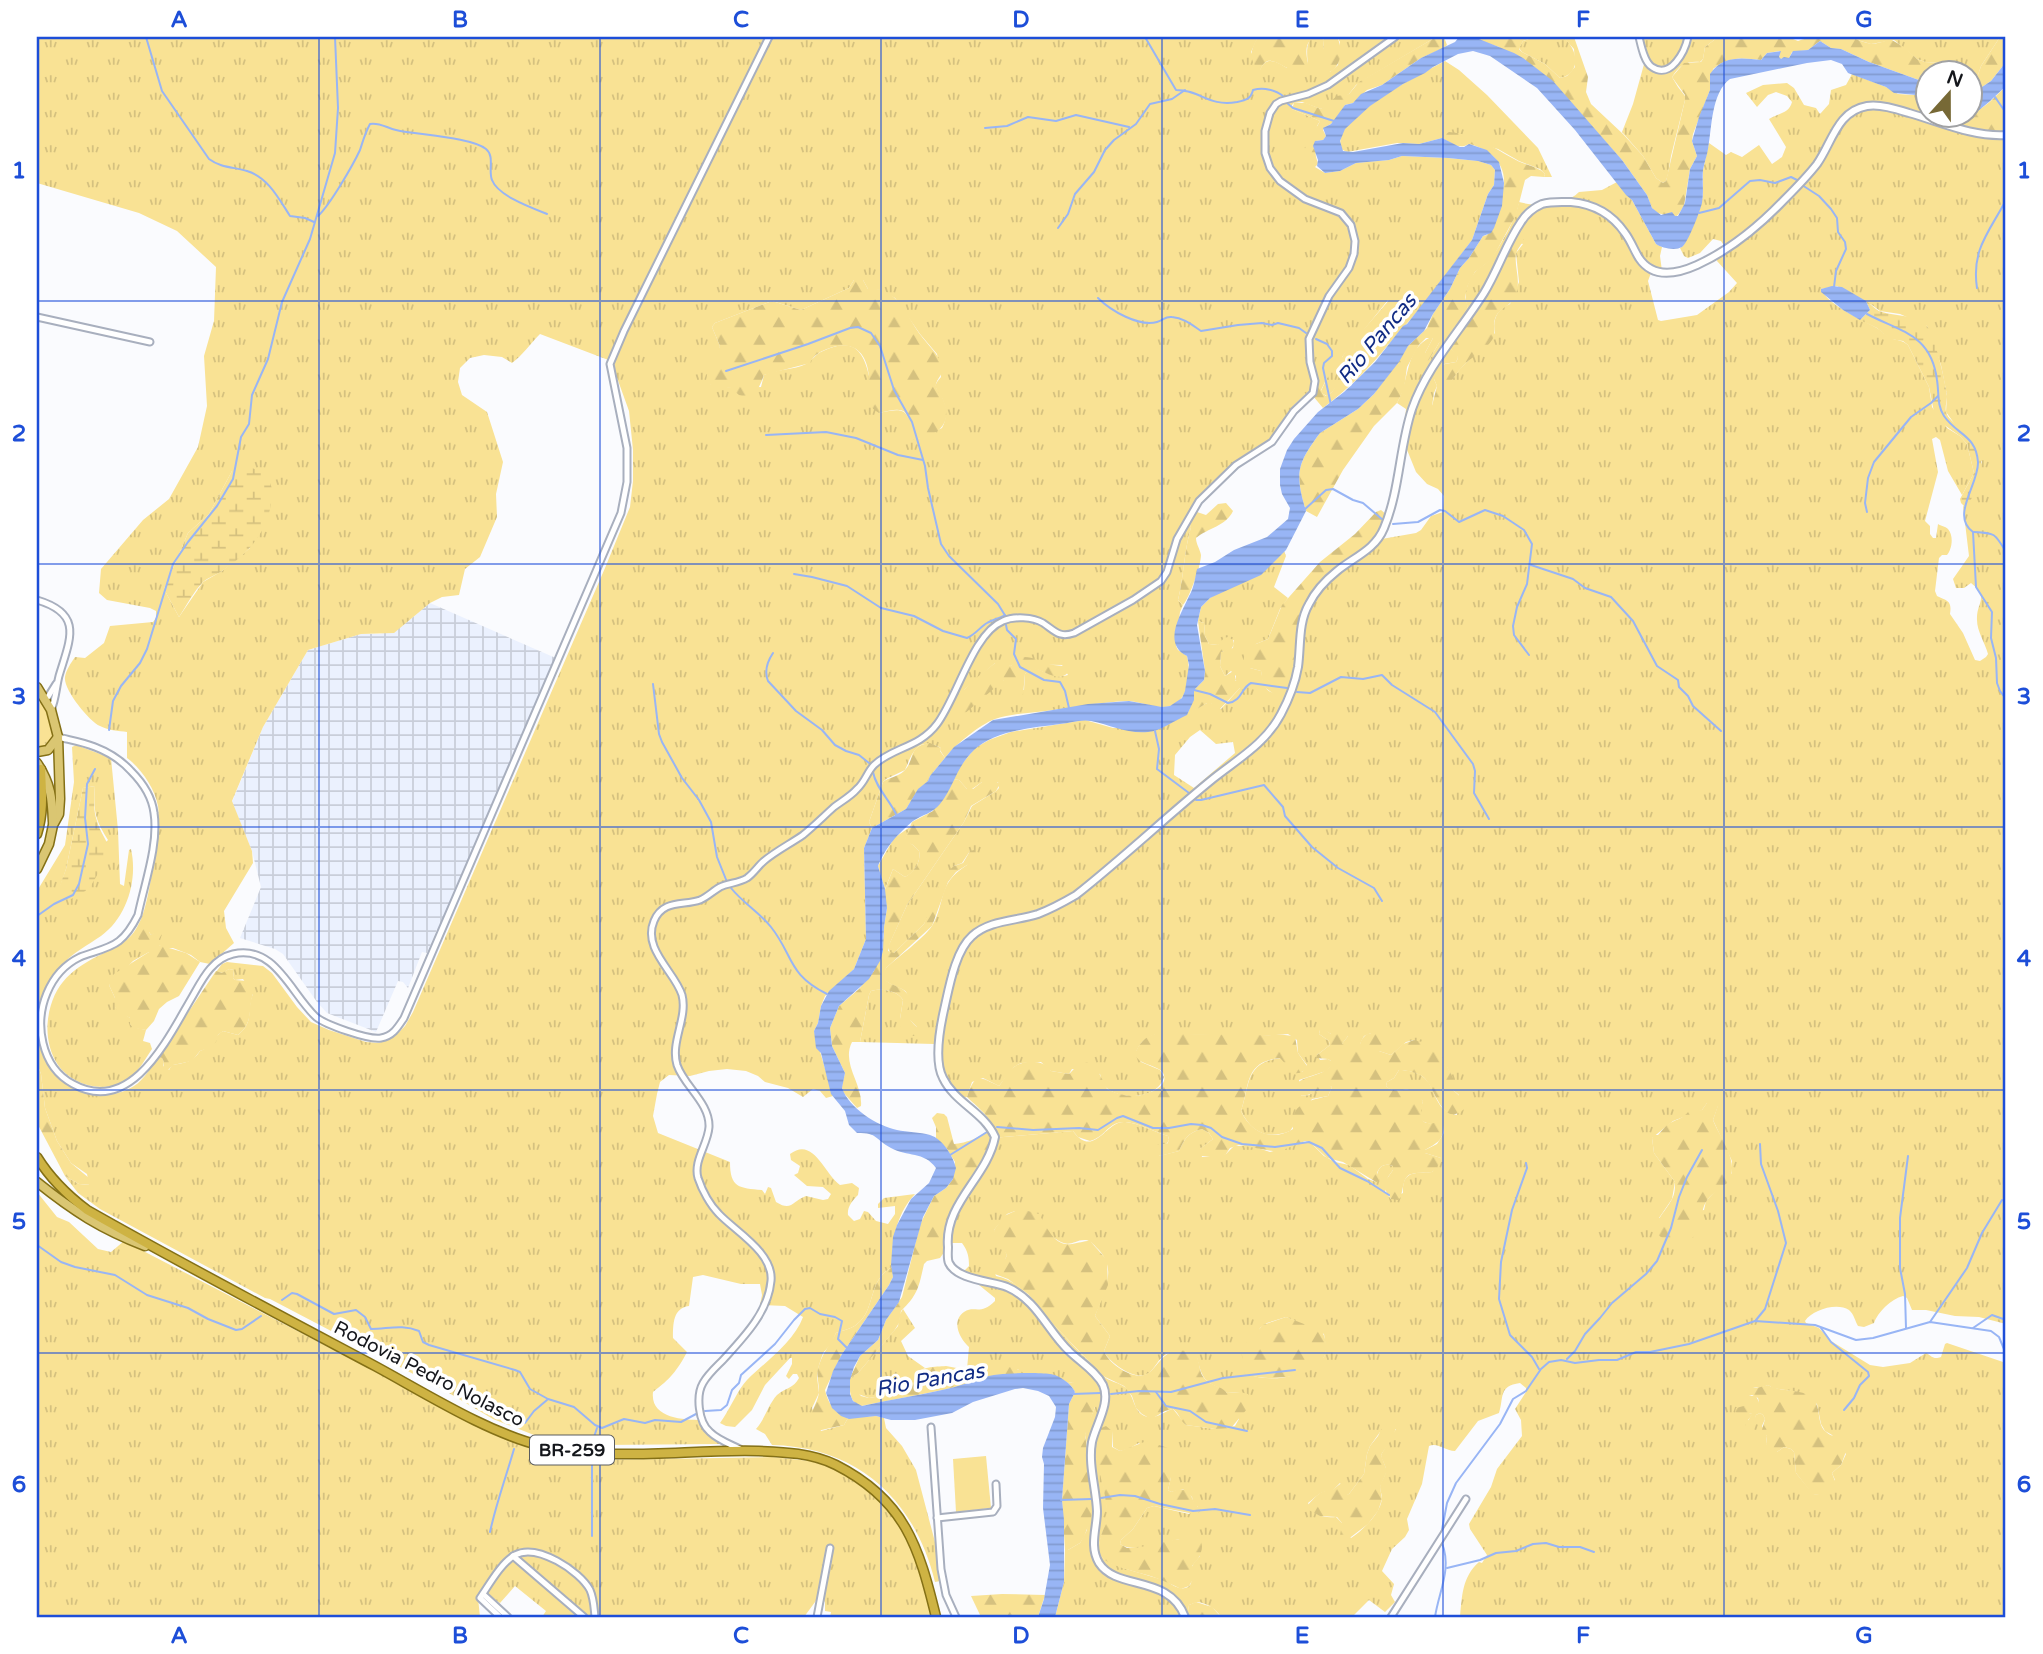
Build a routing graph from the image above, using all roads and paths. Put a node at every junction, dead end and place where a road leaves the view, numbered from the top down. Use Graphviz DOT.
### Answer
graph roads {
  1 [pos="769,37"];
  2 [pos="1395,37"];
  3 [pos="1639,37"];
  4 [pos="1688,37"];
  5 [pos="2006,135"];
  6 [pos="37,317"];
  7 [pos="150,342"];
  8 [pos="37,600"];
  9 [pos="58,682"];
  10 [pos="37,687"];
  11 [pos="41,700"];
  12 [pos="51,709"];
  13 [pos="58,737"];
  14 [pos="71,741"];
  15 [pos="59,747"];
  16 [pos="37,752"];
  17 [pos="39,766"];
  18 [pos="54,825"];
  19 [pos="37,834"];
  20 [pos="37,869"];
  21 [pos="37,1157"];
  22 [pos="37,1182"];
  23 [pos="162,1252"];
  24 [pos="931,1427"];
  25 [pos="743,1451"];
  26 [pos="996,1484"];
  27 [pos="1466,1499"];
  28 [pos="937,1518"];
  29 [pos="830,1548"];
  30 [pos="513,1556"];
  31 [pos="483,1594"];
  32 [pos="500,1617"];
  33 [pos="508,1617"];
  34 [pos="584,1617"];
  35 [pos="595,1617"];
  36 [pos="817,1617"];
  37 [pos="936,1617"];
  38 [pos="956,1617"];
  39 [pos="1185,1617"];
  40 [pos="1391,1617"];
  1 -- 14 [label="street"];
  2 -- 25 [label="street"];
  3 -- 4 [label="street"];
  5 -- 39 [label="street"];
  6 -- 7 [label="street"];
  8 -- 9 [label="street"];
  9 -- 11 [label="street"];
  9 -- 12 [label="street"];
  10 -- 11 [label="main road"];
  11 -- 12 [label="main road"];
  12 -- 13 [label="main road"];
  13 -- 14 [label="street"];
  13 -- 15 [label="main road"];
  13 -- 16 [label="main road"];
  14 -- 15 [label="street"];
  15 -- 18 [label="main road"];
  17 -- 18 [label="main road"];
  17 -- 19 [label="highway"];
  18 -- 20 [label="main road"];
  21 -- 23 [label="highway, Rodovia Pedro Nolasco / BR-259"];
  22 -- 23 [label="main road"];
  23 -- 25 [label="highway, Rodovia Pedro Nolasco / BR-259"];
  24 -- 28 [label="street"];
  25 -- 37 [label="highway, Rodovia Pedro Nolasco / BR-259"];
  26 -- 28 [label="street"];
  27 -- 40 [label="street"];
  28 -- 38 [label="street"];
  29 -- 36 [label="street"];
  30 -- 31 [label="street"];
  30 -- 34 [label="street"];
  30 -- 35 [label="street"];
  31 -- 32 [label="street"];
  31 -- 33 [label="street"];
}
